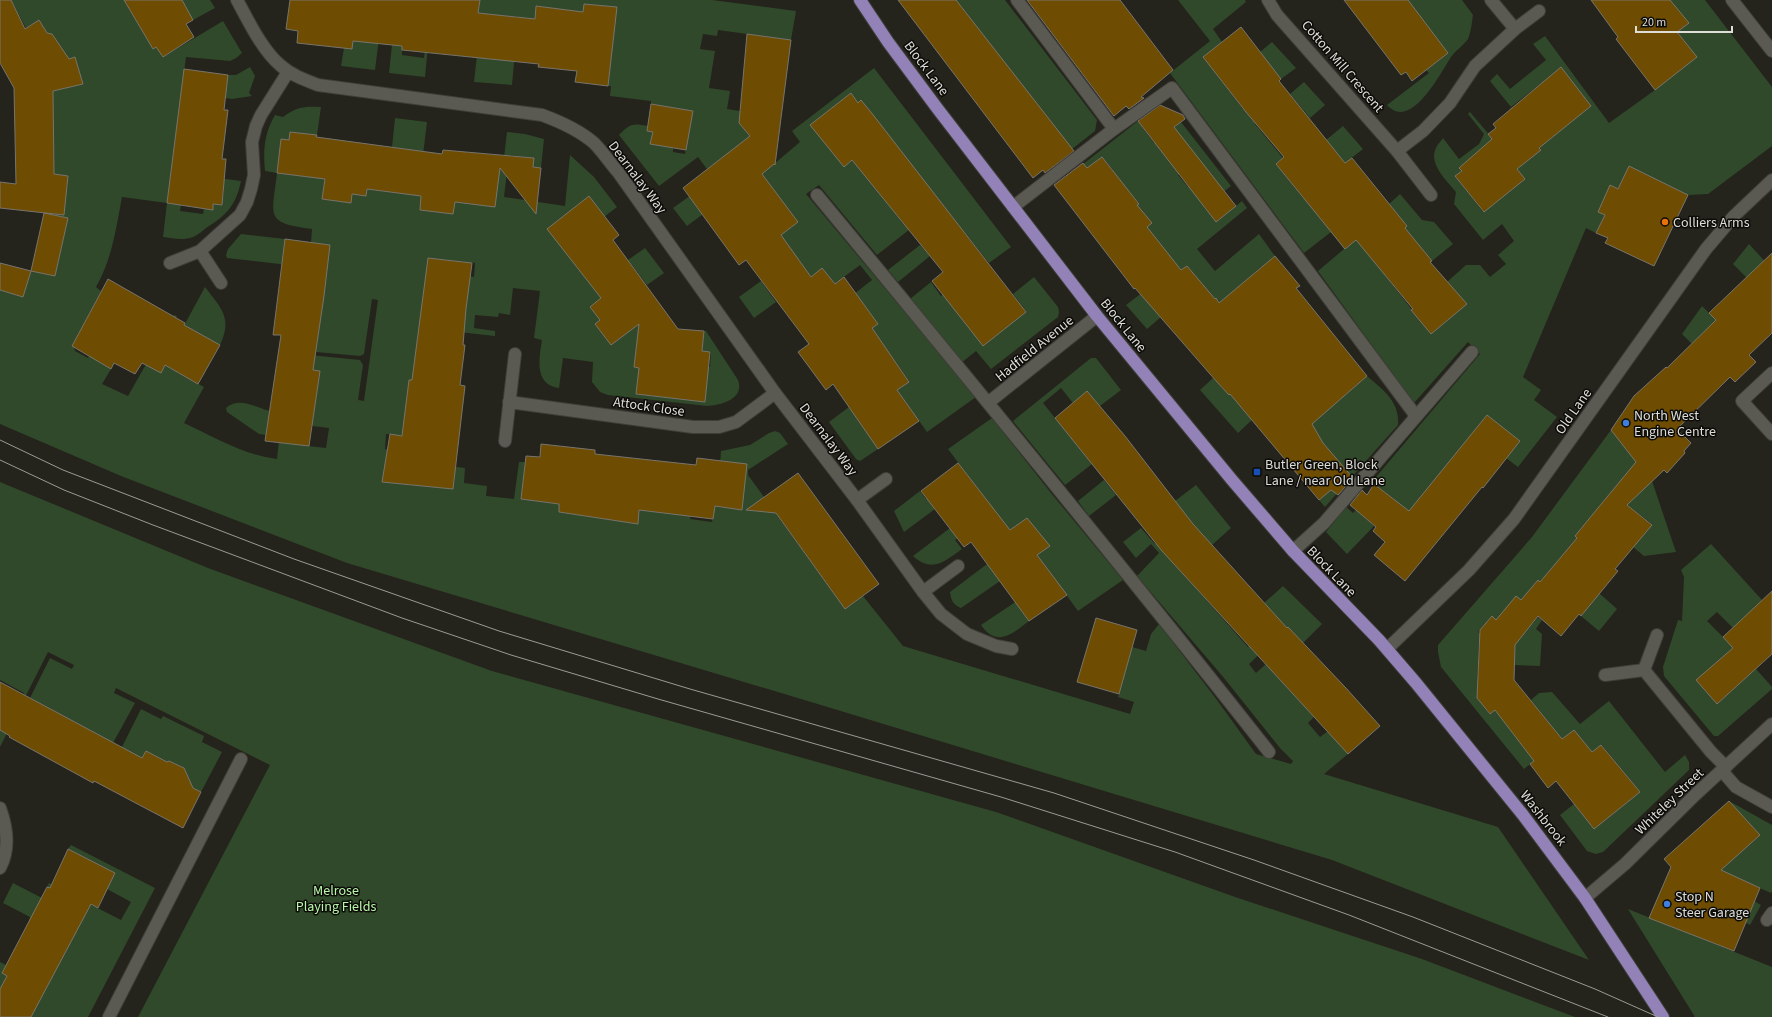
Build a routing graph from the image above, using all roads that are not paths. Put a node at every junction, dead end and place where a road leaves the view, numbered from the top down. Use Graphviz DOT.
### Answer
graph roads {
  1 [pos="237,0"];
  2 [pos="860,0"];
  3 [pos="1017,0"];
  4 [pos="1268,0"];
  5 [pos="1491,0"];
  6 [pos="1732,0"];
  7 [pos="1539,11"];
  8 [pos="1515,29"];
  9 [pos="1772,51"];
  10 [pos="288,72"];
  11 [pos="1114,129"];
  12 [pos="1397,151"];
  13 [pos="1772,180"];
  14 [pos="818,195"];
  15 [pos="1431,195"];
  16 [pos="1014,207"];
  17 [pos="200,251"];
  18 [pos="170,263"];
  19 [pos="221,283"];
  20 [pos="1097,316"];
  21 [pos="1472,352"];
  22 [pos="515,354"];
  23 [pos="1772,373"];
  24 [pos="775,393"];
  25 [pos="510,402"];
  26 [pos="989,402"];
  27 [pos="1416,416"];
  28 [pos="1772,434"];
  29 [pos="505,441"];
  30 [pos="886,479"];
  31 [pos="857,500"];
  32 [pos="1293,551"];
  33 [pos="958,566"];
  34 [pos="923,592"];
  35 [pos="1657,635"];
  36 [pos="1012,649"];
  37 [pos="1387,650"];
  38 [pos="1644,670"];
  39 [pos="1605,675"];
  40 [pos="1772,724"];
  41 [pos="1269,752"];
  42 [pos="241,759"];
  43 [pos="1724,769"];
  44 [pos="1772,807"];
  45 [pos="0,808"];
  46 [pos="0,868"];
  47 [pos="1585,898"];
  48 [pos="109,1017"];
  49 [pos="1663,1017"];
  1 -- 10 [label="street, Dearnalay Way"];
  2 -- 16 [label="main road, Block Lane"];
  3 -- 11 [label="street"];
  4 -- 12 [label="street, Cotton Mill Crescent"];
  5 -- 8 [label="street"];
  6 -- 9 [label="street"];
  7 -- 8 [label="street"];
  8 -- 12 [label="street"];
  10 -- 17 [label="street"];
  10 -- 24 [label="street, Dearnalay Way"];
  11 -- 16 [label="street"];
  11 -- 27 [label="street"];
  12 -- 15 [label="street, Cotton Mill Crescent"];
  13 -- 37 [label="street, Old Lane"];
  14 -- 26 [label="street"];
  16 -- 20 [label="main road, Block Lane"];
  17 -- 18 [label="street"];
  17 -- 19 [label="street"];
  20 -- 26 [label="street, Hadfield Avenue"];
  20 -- 32 [label="main road, Block Lane"];
  21 -- 27 [label="street"];
  22 -- 25 [label="street"];
  23 -- 28 [label="street"];
  24 -- 25 [label="street, Attock Close"];
  24 -- 31 [label="street, Dearnalay Way"];
  25 -- 29 [label="street"];
  26 -- 41 [label="street"];
  27 -- 32 [label="street"];
  30 -- 31 [label="street"];
  31 -- 34 [label="street, Dearnalay Way"];
  32 -- 37 [label="main road, Block Lane"];
  33 -- 34 [label="street"];
  34 -- 36 [label="street, Dearnalay Way"];
  35 -- 38 [label="street"];
  37 -- 47 [label="main road, Washbrook"];
  38 -- 39 [label="street"];
  38 -- 43 [label="street"];
  40 -- 43 [label="street, Whiteley Street"];
  42 -- 48 [label="street"];
  43 -- 44 [label="street"];
  43 -- 47 [label="street, Whiteley Street"];
  45 -- 46 [label="street"];
  47 -- 49 [label="main road, Washbrook"];
}
